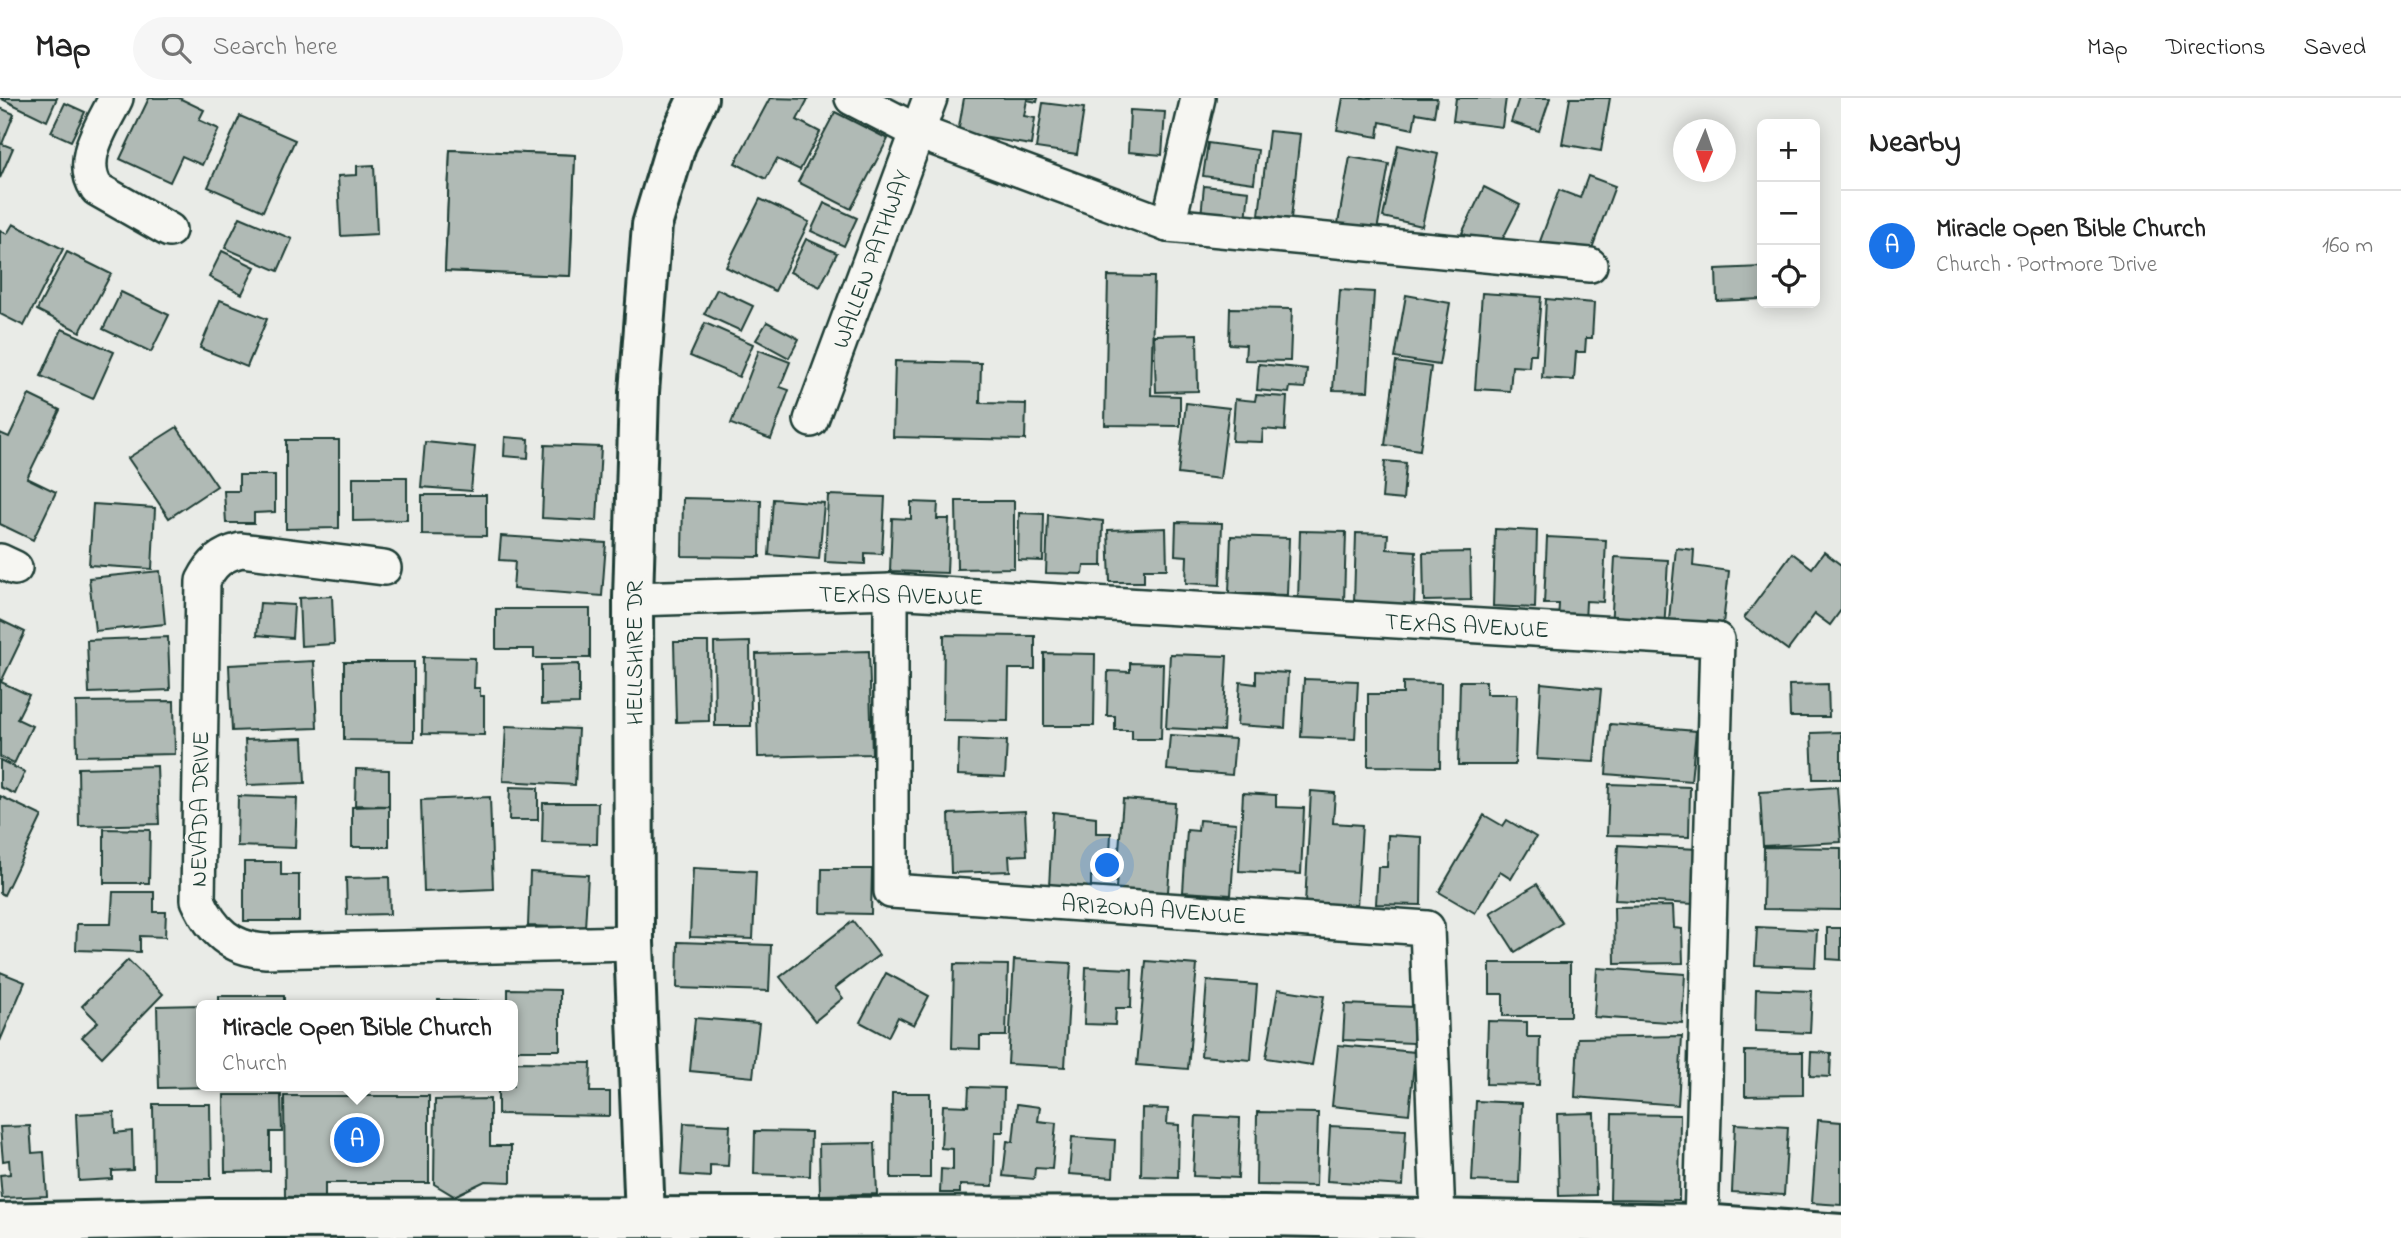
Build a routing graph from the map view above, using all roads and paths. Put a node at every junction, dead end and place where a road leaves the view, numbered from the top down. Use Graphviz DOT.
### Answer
graph roads {
  1 [pos="116,98"];
  2 [pos="698,98"];
  3 [pos="852,98"];
  4 [pos="930,98"];
  5 [pos="1198,98"];
  6 [pos="918,132"];
  7 [pos="1168,225"];
  8 [pos="169,230"];
  9 [pos="1590,265"];
  10 [pos="811,420"];
  11 [pos="384,568"];
  12 [pos="891,591"];
  13 [pos="633,599"];
  14 [pos="634,943"];
  15 [pos="645,1217"];
  16 [pos="1438,1219"];
  17 [pos="0,1223"];
  18 [pos="1701,1224"];
  19 [pos="1001,1227"];
  20 [pos="1263,1227"];
  21 [pos="210,1228"];
  22 [pos="1841,1234"];
  1 -- 8 [label="street"];
  2 -- 13 [label="street, HELLSHIRE DR"];
  3 -- 6 [label="street"];
  4 -- 6 [label="street, WALLEN PATHWAY"];
  5 -- 7 [label="street"];
  6 -- 7 [label="street"];
  6 -- 10 [label="street, WALLEN PATHWAY"];
  7 -- 9 [label="street"];
  11 -- 14 [label="street, NEVADA DRIVE"];
  12 -- 13 [label="street, TEXAS AVENUE"];
  12 -- 16 [label="street, ARIZONA AVENUE"];
  12 -- 18 [label="street, TEXAS AVENUE"];
  13 -- 14 [label="street, HELLSHIRE DR"];
  14 -- 15 [label="street, HELLSHIRE DR"];
  15 -- 19 [label="street"];
  15 -- 21 [label="street"];
  16 -- 18 [label="street"];
  16 -- 20 [label="street"];
  17 -- 21 [label="street"];
  18 -- 22 [label="street"];
  19 -- 20 [label="street"];
}
